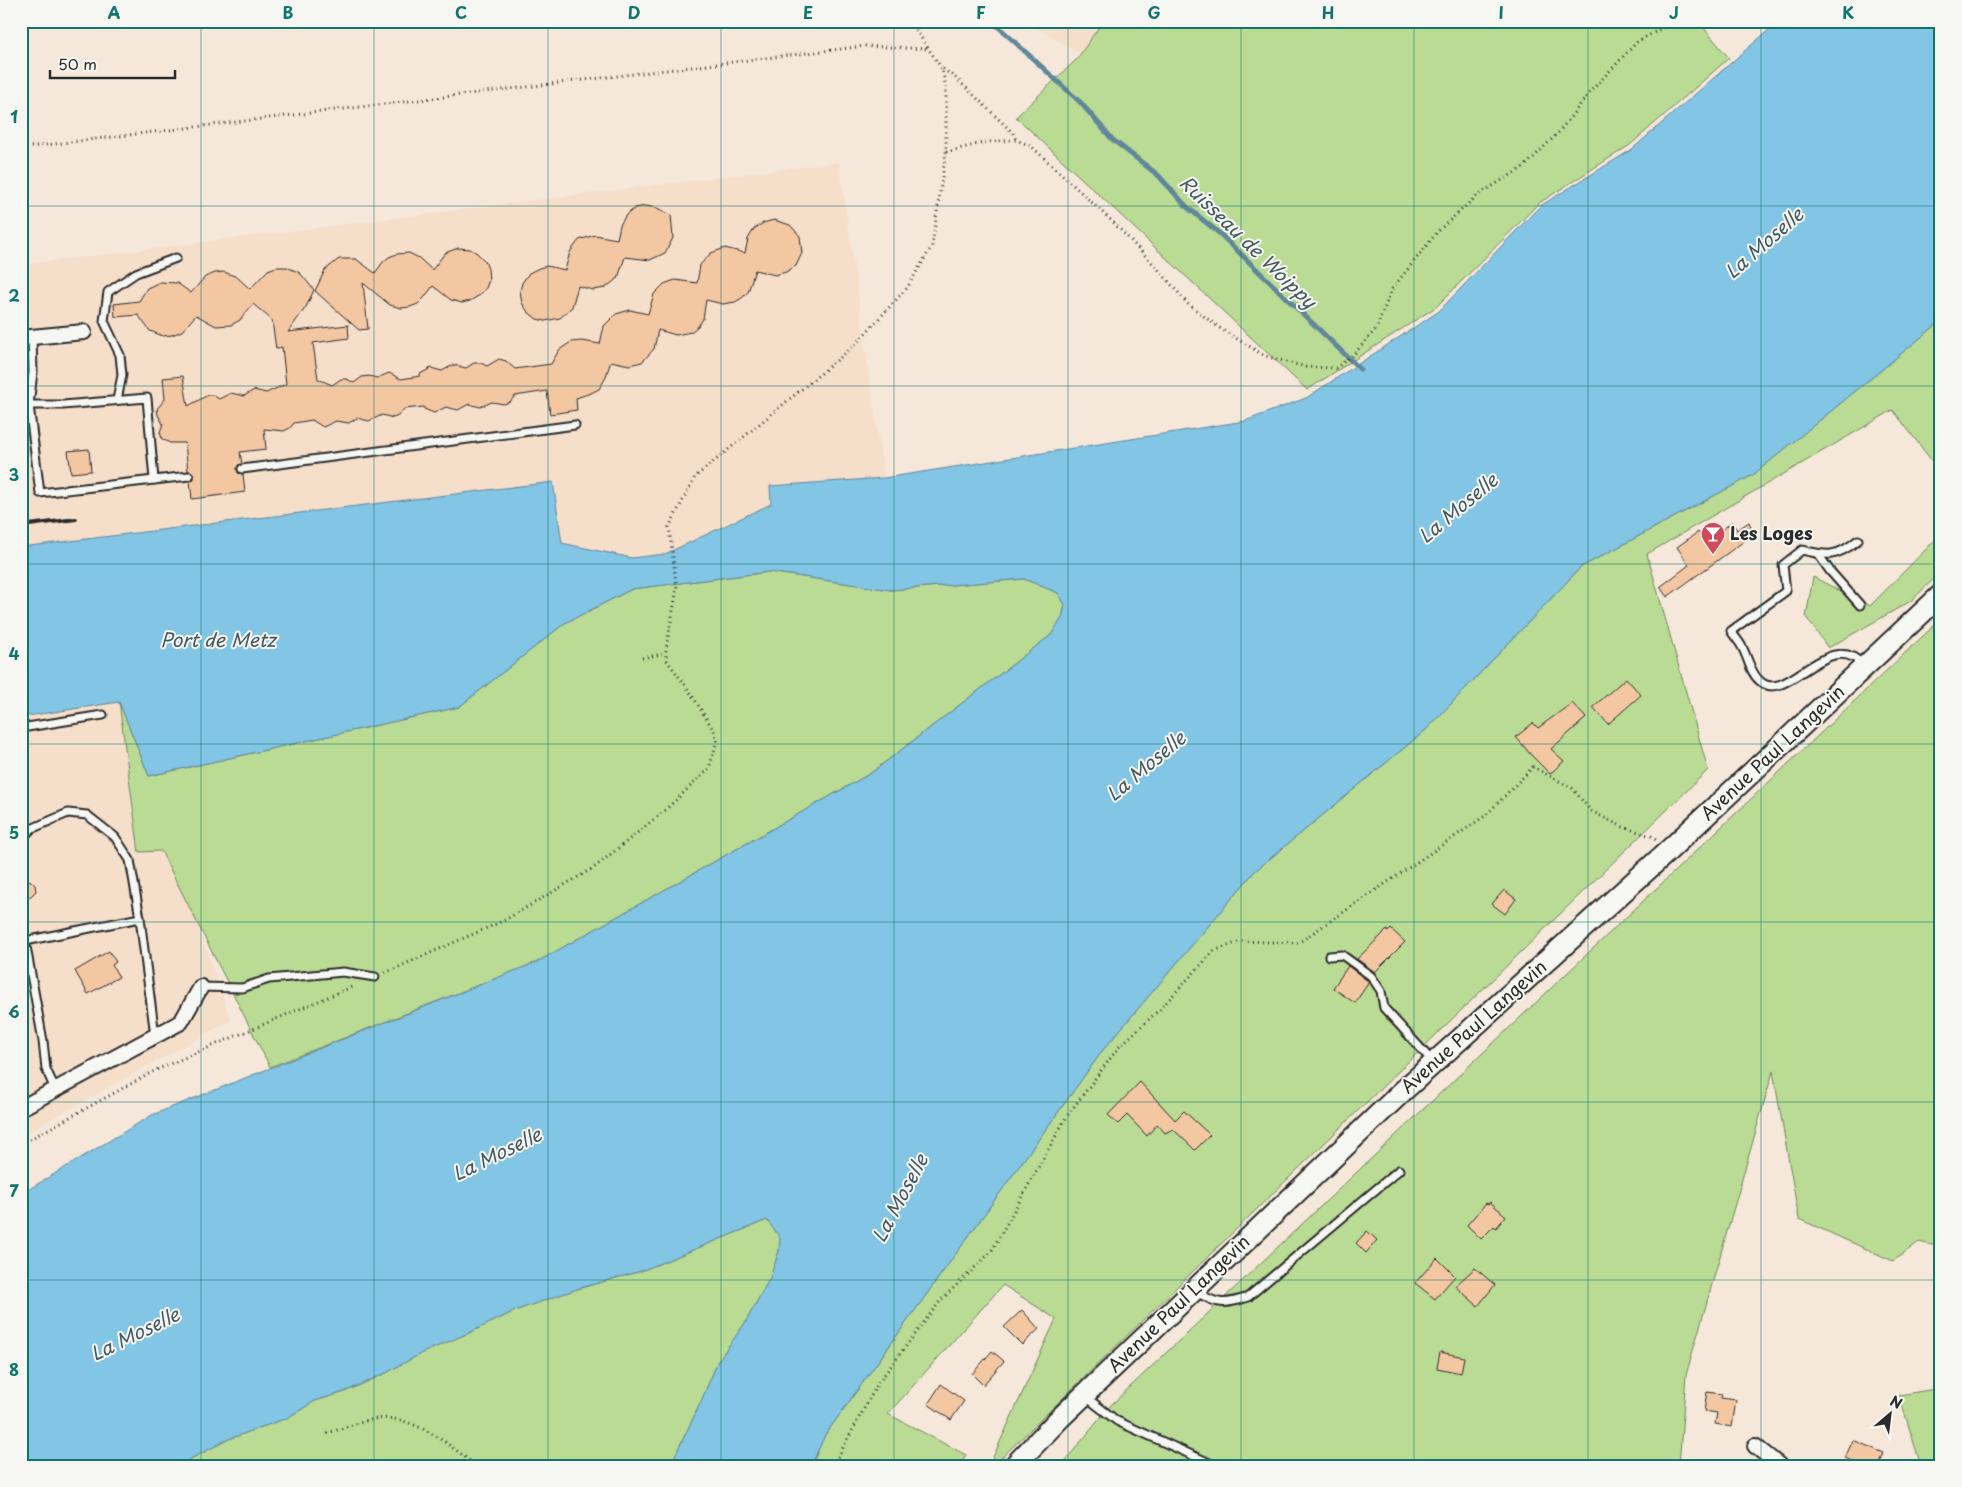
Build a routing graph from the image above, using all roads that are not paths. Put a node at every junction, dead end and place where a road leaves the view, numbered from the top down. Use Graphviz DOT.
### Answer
graph roads {
  1 [pos="176,258"];
  2 [pos="84,332"];
  3 [pos="26,338"];
  4 [pos="117,400"];
  5 [pos="29,405"];
  6 [pos="575,425"];
  7 [pos="242,469"];
  8 [pos="189,476"];
  9 [pos="154,480"];
  10 [pos="1858,540"];
  11 [pos="1818,554"];
  12 [pos="1941,595"];
  13 [pos="1860,605"];
  14 [pos="1864,667"];
  15 [pos="103,715"];
  16 [pos="21,728"];
  17 [pos="21,840"];
  18 [pos="140,918"];
  19 [pos="21,919"];
  20 [pos="25,941"];
  21 [pos="1330,956"];
  22 [pos="375,977"];
  23 [pos="201,988"];
  24 [pos="155,1036"];
  25 [pos="1434,1063"];
  26 [pos="55,1089"];
  27 [pos="21,1108"];
  28 [pos="1399,1170"];
  29 [pos="1194,1290"];
  30 [pos="1084,1395"];
  31 [pos="1755,1446"];
  32 [pos="1014,1466"];
  33 [pos="1216,1466"];
  34 [pos="1780,1466"];
  1 -- 4 [label="lane"];
  2 -- 3 [label="street"];
  3 -- 5 [label="lane"];
  4 -- 5 [label="lane"];
  4 -- 9 [label="lane"];
  5 -- 9 [label="lane"];
  6 -- 7 [label="lane"];
  8 -- 9 [label="lane"];
  10 -- 11 [label="lane"];
  11 -- 13 [label="lane"];
  11 -- 14 [label="lane"];
  12 -- 14 [label="main road, Avenue Paul Langevin"];
  14 -- 25 [label="main road, Avenue Paul Langevin"];
  15 -- 16 [label="lane"];
  17 -- 18 [label="lane"];
  18 -- 20 [label="lane"];
  18 -- 24 [label="lane"];
  19 -- 20 [label="lane"];
  20 -- 26 [label="lane"];
  21 -- 25 [label="lane"];
  22 -- 23 [label="lane"];
  23 -- 24 [label="street"];
  24 -- 26 [label="street"];
  25 -- 29 [label="main road, Avenue Paul Langevin"];
  26 -- 27 [label="street"];
  28 -- 29 [label="lane"];
  29 -- 30 [label="main road, Avenue Paul Langevin"];
  30 -- 32 [label="main road, Avenue Paul Langevin"];
  30 -- 33 [label="lane"];
  31 -- 34 [label="street"];
}
